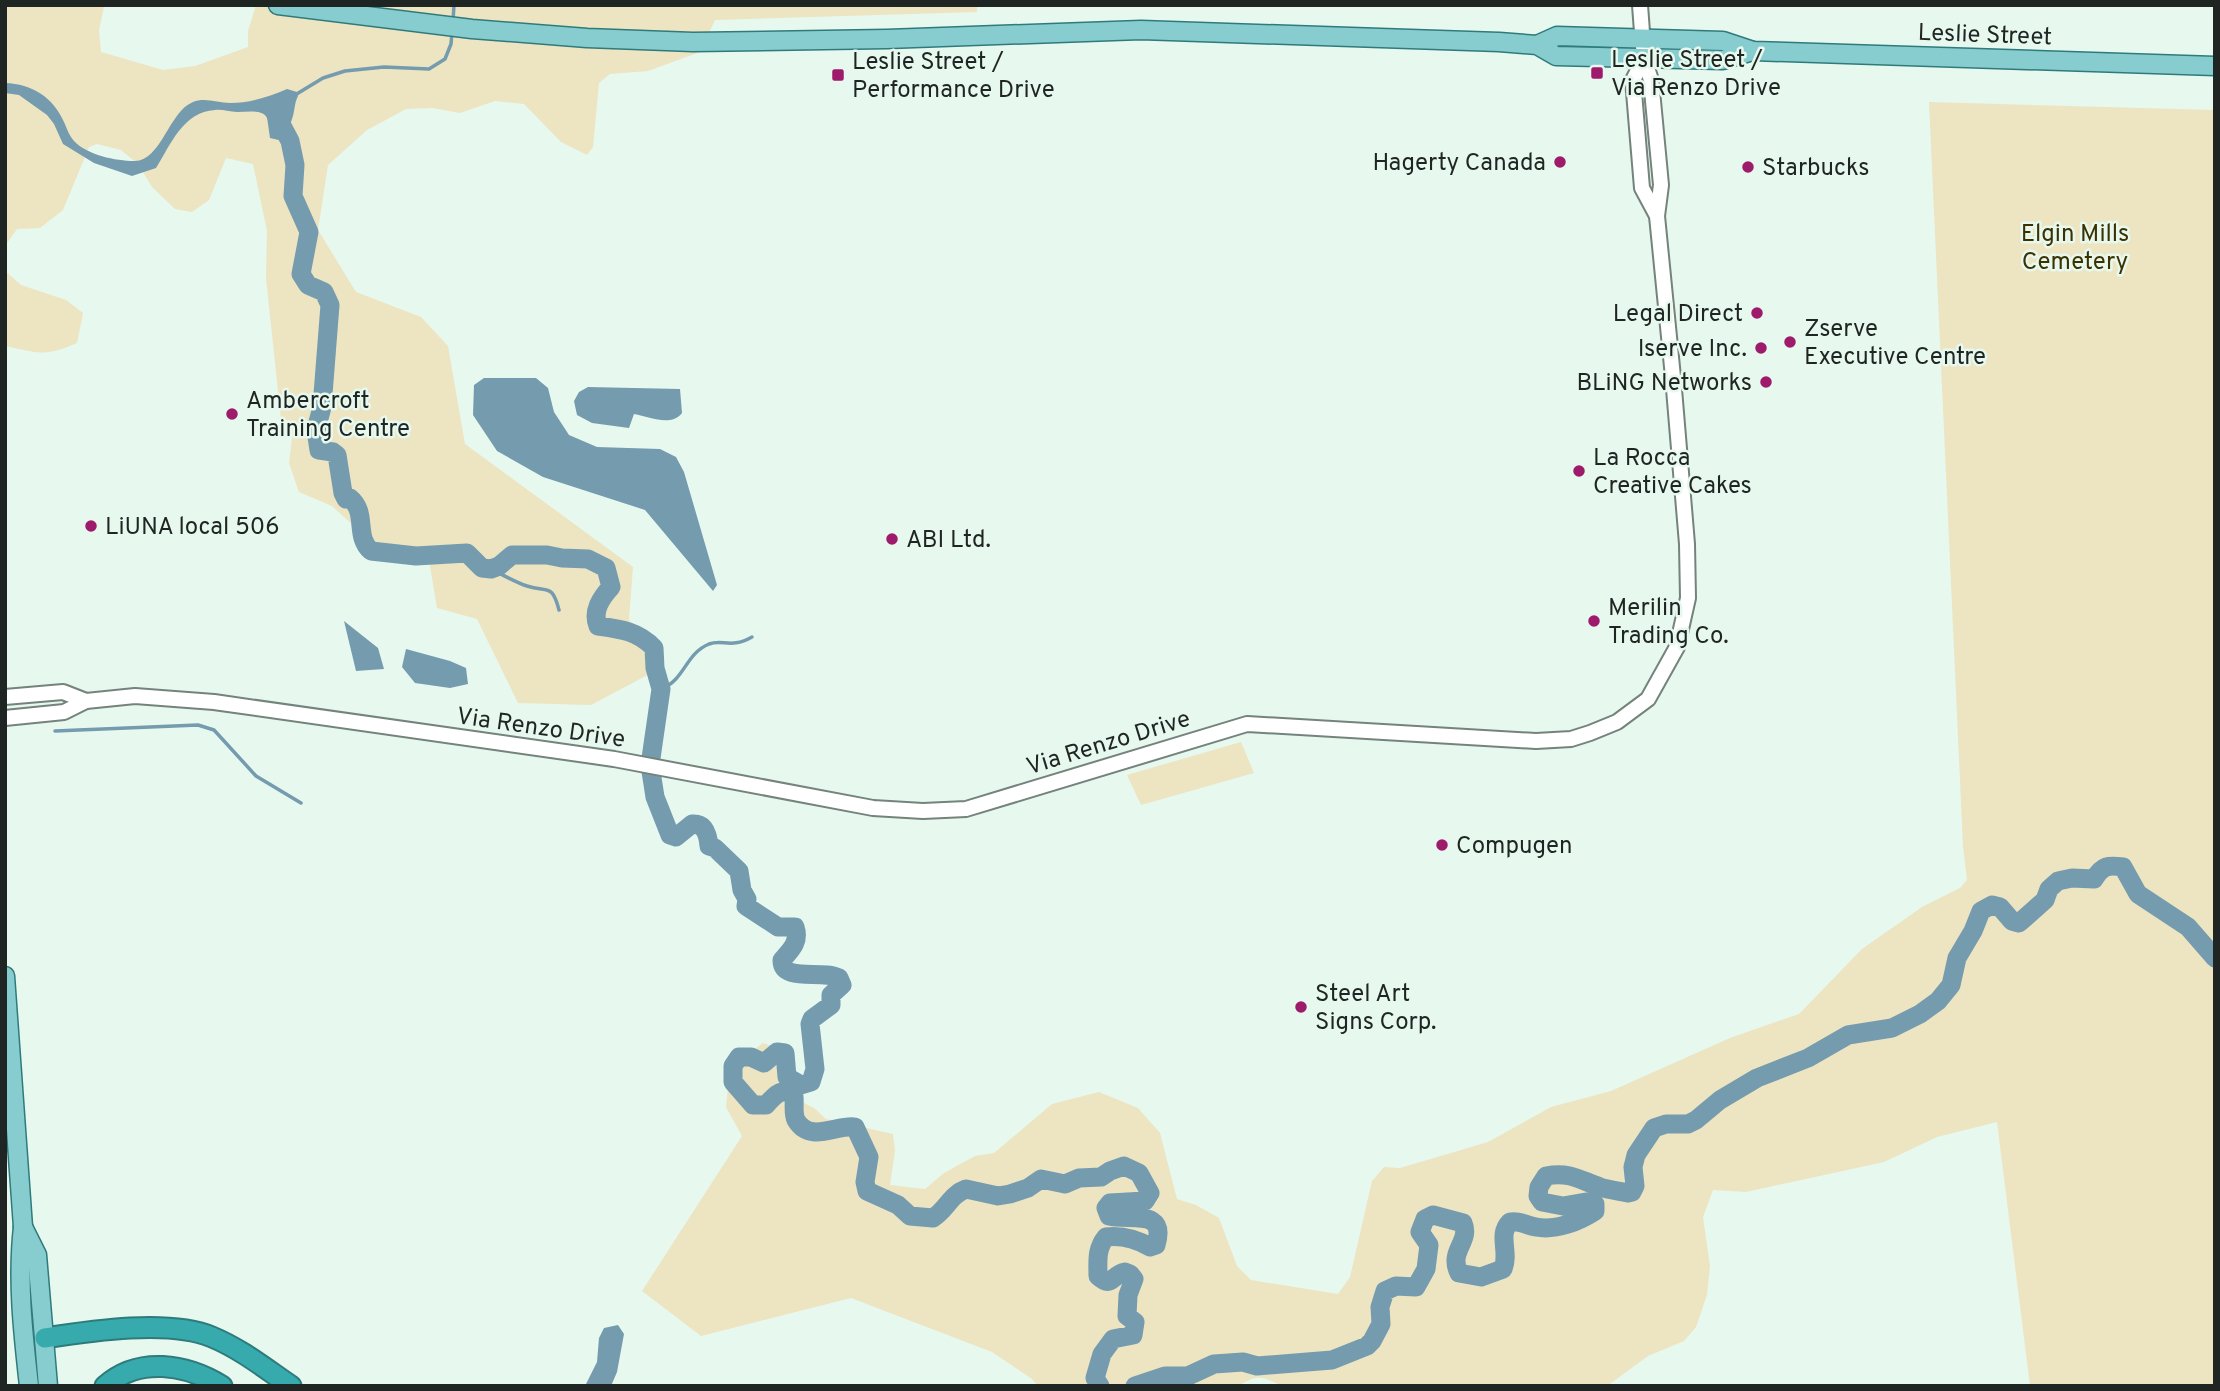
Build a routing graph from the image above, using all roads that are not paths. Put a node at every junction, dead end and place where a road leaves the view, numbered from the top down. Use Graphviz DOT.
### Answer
graph roads {
  1 [pos="278,5"];
  2 [pos="1640,5"];
  3 [pos="1643,38"];
  4 [pos="1537,45"];
  5 [pos="1753,51"];
  6 [pos="1644,59"];
  7 [pos="2215,66"];
  8 [pos="5,697"];
  9 [pos="86,701"];
  10 [pos="5,718"];
  11 [pos="5,976"];
  12 [pos="39,1342"];
  13 [pos="29,1386"];
  14 [pos="48,1386"];
  15 [pos="105,1386"];
  16 [pos="222,1386"];
  17 [pos="291,1386"];
  1 -- 4 [label="main road, Leslie Street"];
  2 -- 3 [label="street"];
  3 -- 4 [label="main road, Leslie Street"];
  3 -- 5 [label="main road, Leslie Street"];
  3 -- 6 [label="street"];
  4 -- 6 [label="main road, Leslie Street"];
  5 -- 6 [label="main road, Leslie Street"];
  5 -- 7 [label="main road, Leslie Street"];
  6 -- 9 [label="street, Via Renzo Drive"];
  8 -- 9 [label="street, Via Renzo Drive"];
  9 -- 10 [label="street, Via Renzo Drive"];
  11 -- 12 [label="main road"];
  12 -- 13 [label="main road"];
  12 -- 14 [label="main road"];
  12 -- 17 [label="highway"];
  15 -- 16 [label="highway"];
}
